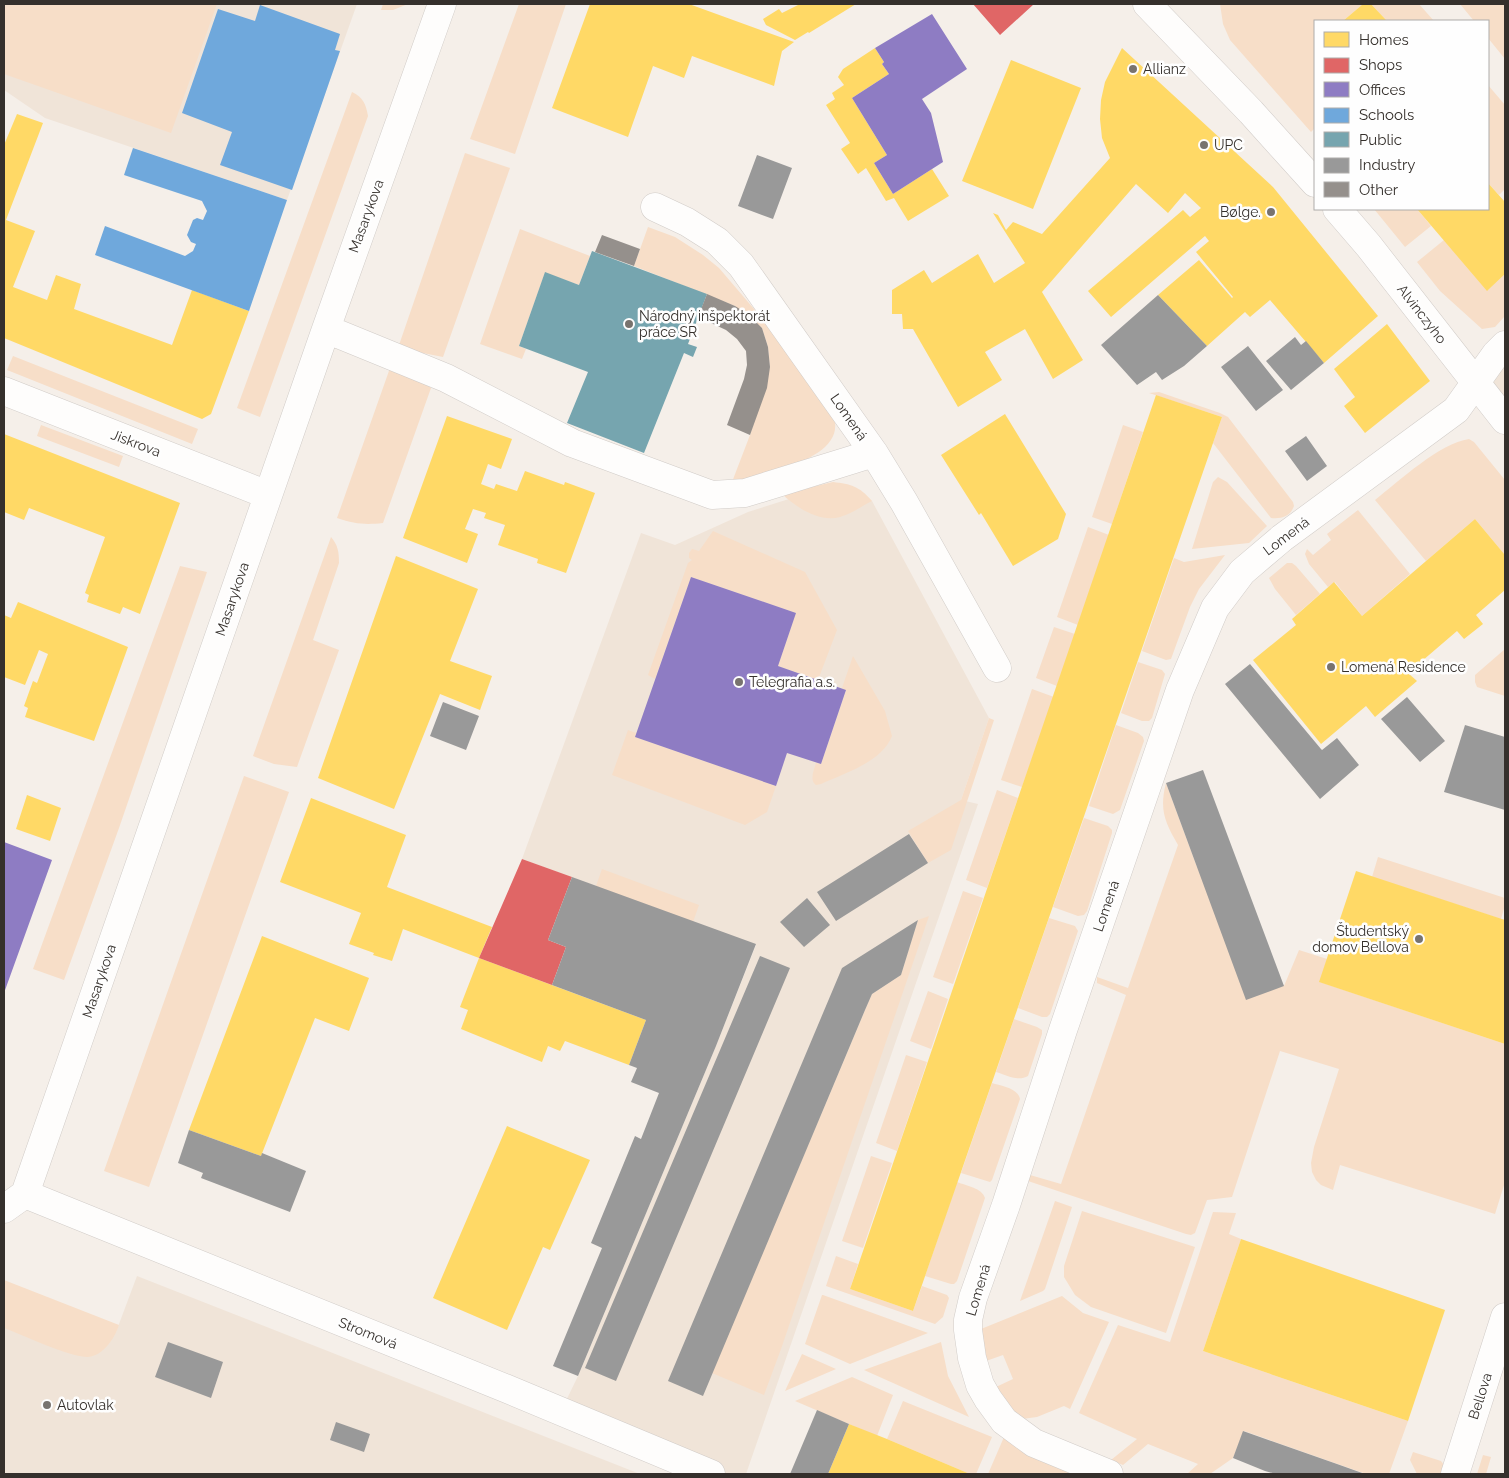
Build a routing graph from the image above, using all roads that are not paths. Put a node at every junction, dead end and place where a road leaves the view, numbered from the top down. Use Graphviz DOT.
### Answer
graph roads {
  1 [pos="442,4"];
  2 [pos="1147,4"];
  3 [pos="1314,182"];
  4 [pos="655,207"];
  5 [pos="1338,210"];
  6 [pos="326,329"];
  7 [pos="1505,345"];
  8 [pos="1476,383"];
  9 [pos="4,391"];
  10 [pos="1505,420"];
  11 [pos="874,454"];
  12 [pos="268,495"];
  13 [pos="997,668"];
  14 [pos="14,1202"];
  15 [pos="1505,1317"];
  16 [pos="711,1474"];
  17 [pos="1110,1474"];
  18 [pos="1455,1474"];
  1 -- 6 [label="street, Masarykova"];
  2 -- 3 [label="street"];
  4 -- 11 [label="street, Lomená"];
  5 -- 8 [label="street, Alvinczyho"];
  6 -- 11 [label="street"];
  6 -- 12 [label="street, Masarykova"];
  7 -- 8 [label="street, Lomená"];
  8 -- 10 [label="street, Alvinczyho"];
  8 -- 17 [label="street, Lomená"];
  9 -- 12 [label="street, Jiskrova"];
  11 -- 13 [label="street, Lomená"];
  12 -- 14 [label="street, Masarykova"];
  14 -- 16 [label="street, Stromová"];
  15 -- 18 [label="street, Bellova"];
}
